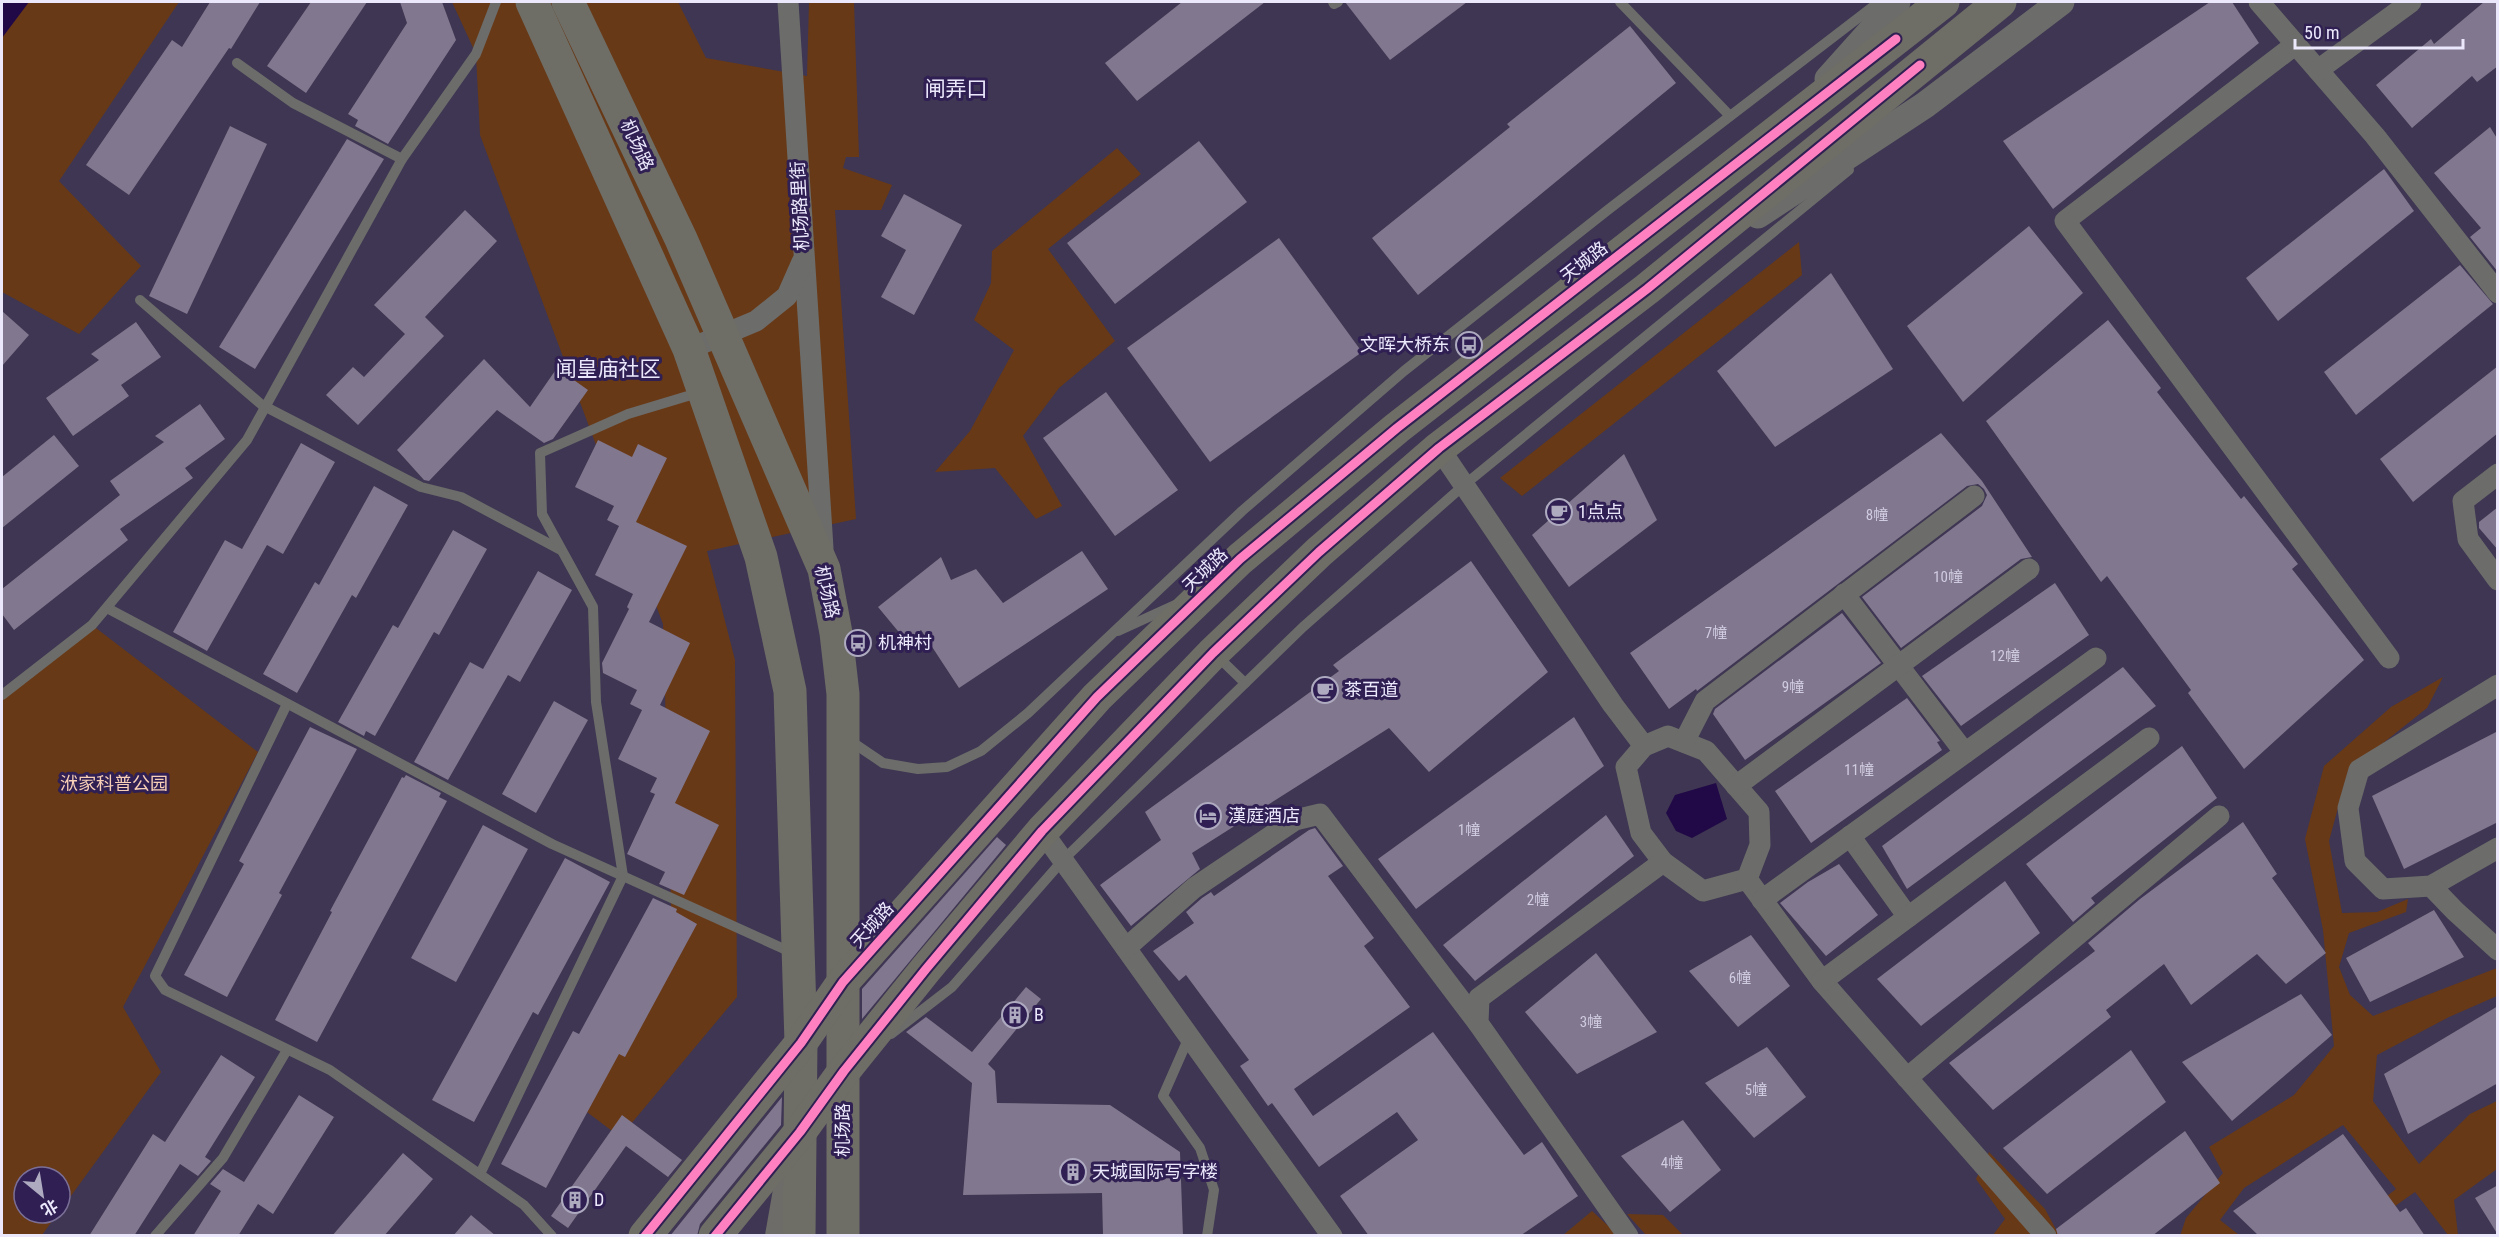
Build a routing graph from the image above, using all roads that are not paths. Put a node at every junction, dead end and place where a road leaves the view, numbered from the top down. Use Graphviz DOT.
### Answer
graph roads {
  1 [pos="496,2"];
  2 [pos="532,2"];
  3 [pos="568,2"];
  4 [pos="788,2"];
  5 [pos="1620,2"];
  6 [pos="1879,2"];
  7 [pos="1898,2"];
  8 [pos="1943,2"];
  9 [pos="2000,2"];
  10 [pos="2061,2"];
  11 [pos="2259,2"];
  12 [pos="2411,2"];
  13 [pos="2296,44"];
  14 [pos="237,63"];
  15 [pos="2318,70"];
  16 [pos="1925,105"];
  17 [pos="1730,116"];
  18 [pos="1784,128"];
  19 [pos="402,159"];
  20 [pos="804,258"];
  21 [pos="1647,288"];
  22 [pos="2498,293"];
  23 [pos="140,300"];
  24 [pos="723,335"];
  25 [pos="689,349"];
  26 [pos="704,391"];
  27 [pos="265,407"];
  28 [pos="1439,448"];
  29 [pos="2498,474"];
  30 [pos="1462,486"];
  31 [pos="1974,496"];
  32 [pos="561,550"];
  33 [pos="824,569"];
  34 [pos="2030,569"];
  35 [pos="2498,580"];
  36 [pos="1208,590"];
  37 [pos="1844,594"];
  38 [pos="107,608"];
  39 [pos="1109,635"];
  40 [pos="1213,653"];
  41 [pos="2096,658"];
  42 [pos="2389,658"];
  43 [pos="1898,666"];
  44 [pos="1245,683"];
  45 [pos="2498,685"];
  46 [pos="2,695"];
  47 [pos="287,704"];
  48 [pos="844,736"];
  49 [pos="2149,738"];
  50 [pos="1684,742"];
  51 [pos="1644,746"];
  52 [pos="1965,753"];
  53 [pos="1736,786"];
  54 [pos="2219,816"];
  55 [pos="1042,831"];
  56 [pos="1850,836"];
  57 [pos="2498,848"];
  58 [pos="1063,860"];
  59 [pos="1664,862"];
  60 [pos="623,876"];
  61 [pos="1747,879"];
  62 [pos="2432,886"];
  63 [pos="1762,900"];
  64 [pos="1908,917"];
  65 [pos="1126,948"];
  66 [pos="2498,950"];
  67 [pos="798,955"];
  68 [pos="1822,981"];
  69 [pos="843,982"];
  70 [pos="1478,1023"];
  71 [pos="1189,1036"];
  72 [pos="801,1043"];
  73 [pos="286,1050"];
  74 [pos="843,1071"];
  75 [pos="1907,1078"];
  76 [pos="800,1132"];
  77 [pos="480,1174"];
  78 [pos="155,1236"];
  79 [pos="552,1236"];
  80 [pos="645,1236"];
  81 [pos="715,1236"];
  82 [pos="780,1236"];
  83 [pos="799,1236"];
  84 [pos="843,1236"];
  85 [pos="1207,1236"];
  86 [pos="1332,1236"];
  87 [pos="1628,1236"];
  88 [pos="2046,1236"];
  1 -- 19 [label="lane"];
  2 -- 25 [label="main road, 机场路"];
  3 -- 24 [label="main road, 机场路"];
  4 -- 20 [label="street, 机场路里街"];
  5 -- 17 [label="lane"];
  6 -- 17 [label="lane"];
  7 -- 18 [label="street"];
  8 -- 18 [label="main road, 天城路"];
  9 -- 21 [label="main road"];
  10 -- 16 [label="street"];
  11 -- 13 [label="street"];
  12 -- 15 [label="street"];
  13 -- 15 [label="street"];
  13 -- 42 [label="street"];
  14 -- 19 [label="lane"];
  15 -- 22 [label="street"];
  16 -- 21 [label="street"];
  16 -- 30 [label="lane"];
  17 -- 39 [label="lane"];
  18 -- 36 [label="main road, 天城路"];
  19 -- 27 [label="lane"];
  20 -- 24 [label="street, 机场路里街"];
  20 -- 33 [label="street"];
  21 -- 28 [label="main road"];
  23 -- 27 [label="lane"];
  24 -- 25 [label="street, 机场路里街"];
  24 -- 33 [label="main road, 机场路"];
  25 -- 26 [label="main road, 机场路"];
  26 -- 32 [label="lane"];
  26 -- 67 [label="main road, 机场路"];
  27 -- 32 [label="lane"];
  27 -- 38 [label="lane"];
  28 -- 30 [label="street"];
  28 -- 40 [label="main road"];
  29 -- 35 [label="street"];
  30 -- 44 [label="lane"];
  30 -- 51 [label="street"];
  31 -- 37 [label="street"];
  32 -- 60 [label="lane"];
  33 -- 48 [label="main road, 机场路"];
  34 -- 43 [label="street"];
  36 -- 39 [label="lane"];
  36 -- 69 [label="main road, 天城路"];
  37 -- 43 [label="street"];
  37 -- 50 [label="street"];
  38 -- 46 [label="lane"];
  38 -- 47 [label="lane"];
  39 -- 48 [label="lane"];
  40 -- 44 [label="lane"];
  40 -- 55 [label="main road"];
  41 -- 52 [label="street"];
  43 -- 52 [label="street"];
  43 -- 53 [label="street"];
  44 -- 58 [label="lane"];
  45 -- 62 [label="street"];
  47 -- 60 [label="lane"];
  47 -- 73 [label="lane"];
  48 -- 69 [label="main road, 机场路"];
  49 -- 64 [label="street"];
  50 -- 51 [label="street"];
  50 -- 53 [label="street"];
  51 -- 59 [label="street"];
  52 -- 56 [label="street"];
  53 -- 61 [label="street"];
  54 -- 75 [label="street"];
  55 -- 58 [label="street"];
  55 -- 74 [label="main road"];
  56 -- 63 [label="street"];
  56 -- 64 [label="street"];
  57 -- 62 [label="street"];
  58 -- 65 [label="street"];
  58 -- 74 [label="lane"];
  59 -- 61 [label="street"];
  59 -- 70 [label="street"];
  60 -- 67 [label="lane"];
  60 -- 77 [label="lane"];
  61 -- 63 [label="street"];
  62 -- 66 [label="street"];
  63 -- 68 [label="street"];
  64 -- 68 [label="street"];
  65 -- 70 [label="street"];
  65 -- 71 [label="street"];
  67 -- 72 [label="main road, 机场路"];
  68 -- 75 [label="street"];
  69 -- 72 [label="main road, 天城路"];
  69 -- 74 [label="main road, 机场路"];
  70 -- 87 [label="street"];
  71 -- 85 [label="lane"];
  71 -- 86 [label="street"];
  72 -- 76 [label="main road, 机场路"];
  72 -- 80 [label="main road, 天城路"];
  73 -- 77 [label="lane"];
  73 -- 78 [label="lane"];
  74 -- 76 [label="main road"];
  74 -- 84 [label="main road, 机场路"];
  75 -- 88 [label="street"];
  76 -- 81 [label="main road"];
  76 -- 82 [label="main road, 机场路"];
  76 -- 83 [label="main road, 机场路"];
  77 -- 79 [label="lane"];
}
